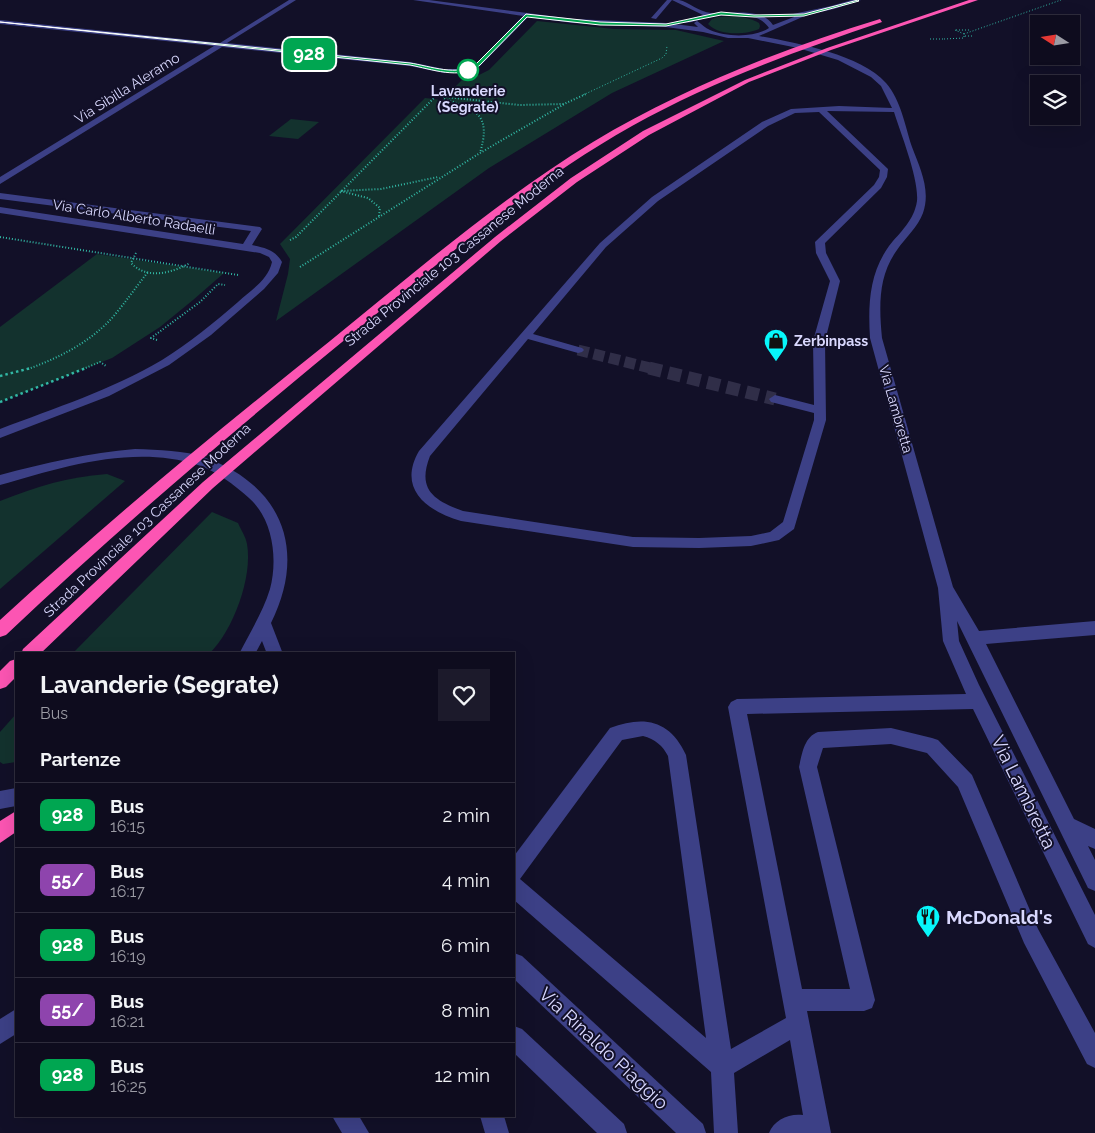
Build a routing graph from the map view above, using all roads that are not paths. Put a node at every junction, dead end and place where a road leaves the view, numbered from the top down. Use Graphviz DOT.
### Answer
graph roads {
  1 [pos="293,0"];
  2 [pos="416,0"];
  3 [pos="670,0"];
  4 [pos="675,0"];
  5 [pos="858,0"];
  6 [pos="944,0"];
  7 [pos="975,0"];
  8 [pos="498,5"];
  9 [pos="490,11"];
  10 [pos="709,15"];
  11 [pos="804,15"];
  12 [pos="526,16"];
  13 [pos="754,16"];
  14 [pos="772,16"];
  15 [pos="779,16"];
  16 [pos="654,18"];
  17 [pos="699,19"];
  18 [pos="0,22"];
  19 [pos="666,25"];
  20 [pos="770,29"];
  21 [pos="704,30"];
  22 [pos="746,36"];
  23 [pos="786,43"];
  24 [pos="220,45"];
  25 [pos="821,109"];
  26 [pos="895,110"];
  27 [pos="0,181"];
  28 [pos="0,196"];
  29 [pos="42,200"];
  30 [pos="0,210"];
  31 [pos="21,213"];
  32 [pos="246,248"];
  33 [pos="526,335"];
  34 [pos="578,350"];
  35 [pos="775,399"];
  36 [pos="820,410"];
  37 [pos="0,434"];
  38 [pos="0,480"];
  39 [pos="946,588"];
  40 [pos="263,622"];
  41 [pos="1095,628"];
  42 [pos="0,630"];
  43 [pos="975,638"];
  44 [pos="31,652"];
  45 [pos="248,652"];
  46 [pos="274,652"];
  47 [pos="15,667"];
  48 [pos="0,682"];
  49 [pos="979,701"];
  50 [pos="15,797"];
  51 [pos="0,800"];
  52 [pos="15,821"];
  53 [pos="1066,825"];
  54 [pos="0,833"];
  55 [pos="1095,839"];
  56 [pos="515,871"];
  57 [pos="1095,881"];
  58 [pos="515,888"];
  59 [pos="1095,937"];
  60 [pos="515,965"];
  61 [pos="794,1000"];
  62 [pos="15,1021"];
  63 [pos="798,1023"];
  64 [pos="0,1033"];
  65 [pos="515,1038"];
  66 [pos="1095,1056"];
  67 [pos="722,1067"];
  68 [pos="345,1117"];
  69 [pos="492,1117"];
  70 [pos="357,1133"];
  71 [pos="497,1133"];
  72 [pos="615,1133"];
  73 [pos="694,1133"];
  74 [pos="726,1133"];
  75 [pos="781,1133"];
  76 [pos="818,1133"];
  1 -- 24 [label="street, Via Sibilla Aleramo"];
  2 -- 9 [label="street"];
  3 -- 16 [label="street"];
  4 -- 10 [label="street"];
  5 -- 11 [label="street"];
  6 -- 42 [label="highway, Strada Provinciale 103 Cassanese Moderna"];
  7 -- 44 [label="highway, Strada Provinciale 103 Cassanese Moderna"];
  8 -- 9 [label="street"];
  9 -- 12 [label="street"];
  10 -- 13 [label="street"];
  10 -- 17 [label="street"];
  11 -- 15 [label="street"];
  11 -- 20 [label="street"];
  12 -- 19 [label="street"];
  12 -- 24 [label="street"];
  13 -- 14 [label="street"];
  13 -- 20 [label="street, Via Lambretta"];
  17 -- 19 [label="street"];
  17 -- 21 [label="street"];
  18 -- 24 [label="street"];
  19 -- 21 [label="street"];
  20 -- 22 [label="street"];
  20 -- 23 [label="street, Via Lambretta"];
  21 -- 22 [label="street"];
  22 -- 23 [label="street, Via Lambretta"];
  23 -- 26 [label="street, Via Lambretta"];
  24 -- 27 [label="street, Via Sibilla Aleramo"];
  25 -- 26 [label="street"];
  25 -- 33 [label="street"];
  25 -- 36 [label="street"];
  26 -- 39 [label="street, Via Lambretta"];
  28 -- 29 [label="street"];
  29 -- 31 [label="street"];
  29 -- 32 [label="street"];
  30 -- 31 [label="street, Via Carlo Alberto Radaelli"];
  31 -- 32 [label="street, Via Carlo Alberto Radaelli"];
  32 -- 37 [label="street, Via Carlo Alberto Radaelli"];
  33 -- 34 [label="street"];
  33 -- 36 [label="street"];
  35 -- 36 [label="street"];
  38 -- 40 [label="street"];
  39 -- 43 [label="street, Via Lambretta"];
  39 -- 49 [label="street, Via Lambretta"];
  40 -- 45 [label="street"];
  40 -- 46 [label="street"];
  41 -- 43 [label="street"];
  43 -- 53 [label="street, Via Lambretta"];
  47 -- 48 [label="highway"];
  49 -- 59 [label="street, Via Lambretta"];
  49 -- 61 [label="street"];
  50 -- 51 [label="street"];
  52 -- 54 [label="highway"];
  53 -- 55 [label="street"];
  53 -- 57 [label="street, Via Lambretta"];
  56 -- 67 [label="street"];
  58 -- 67 [label="street"];
  60 -- 73 [label="street, Via Rinaldo Piaggio"];
  61 -- 63 [label="street"];
  61 -- 66 [label="street"];
  62 -- 64 [label="street"];
  63 -- 67 [label="street"];
  63 -- 76 [label="street"];
  65 -- 72 [label="street"];
  67 -- 74 [label="street"];
  68 -- 70 [label="street"];
  69 -- 71 [label="street"];
  75 -- 76 [label="street"];
}
